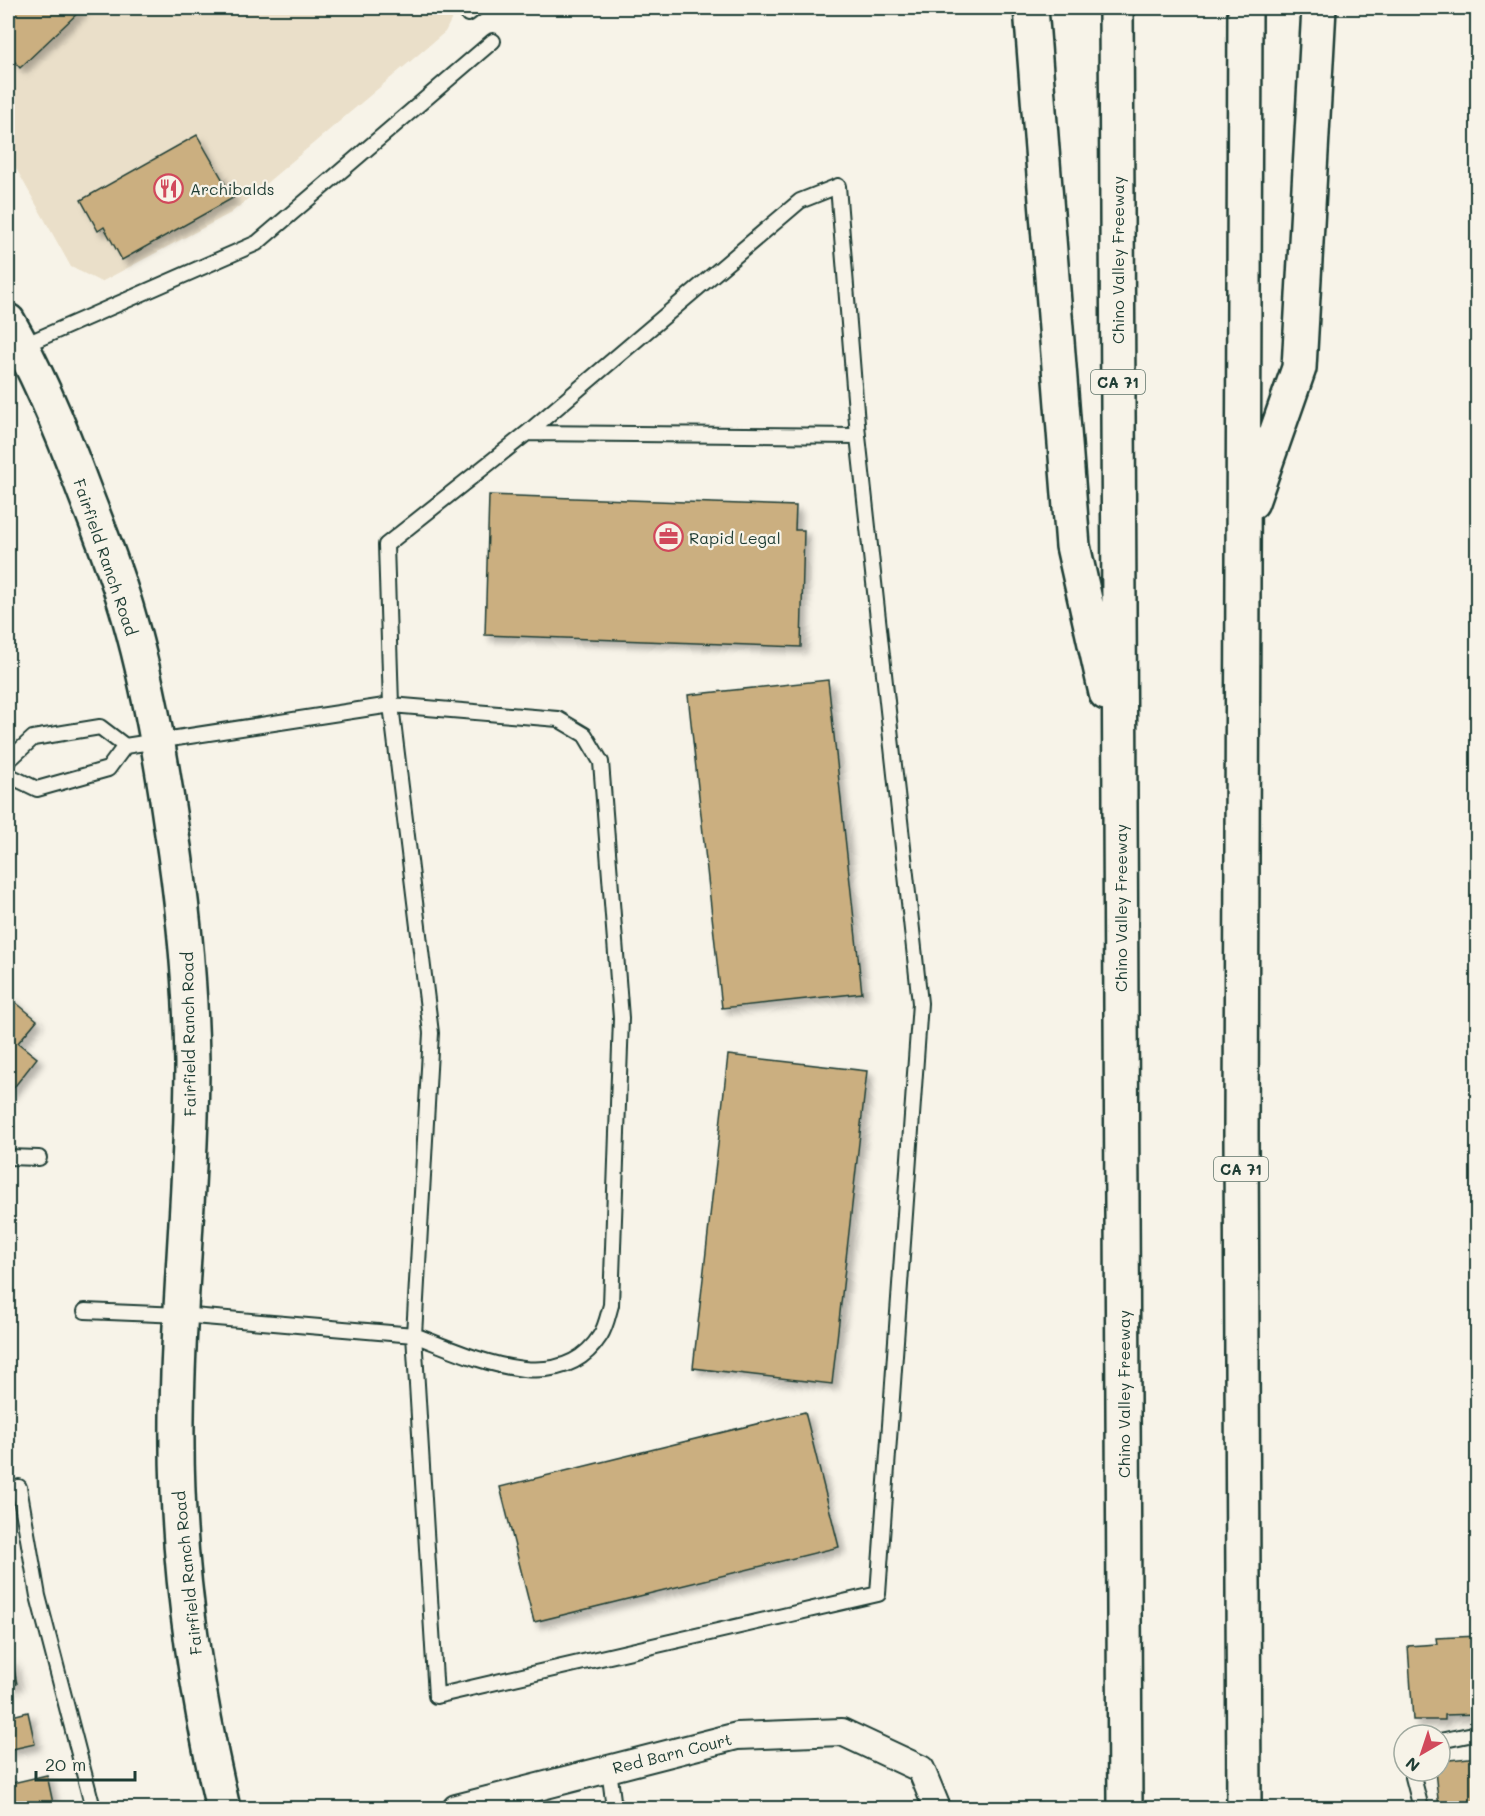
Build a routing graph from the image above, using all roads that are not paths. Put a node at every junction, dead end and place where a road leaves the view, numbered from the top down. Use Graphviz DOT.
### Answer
graph roads {
  1 [pos="1030,8"];
  2 [pos="1116,8"];
  3 [pos="1245,8"];
  4 [pos="1319,8"];
  5 [pos="493,41"];
  6 [pos="15,333"];
  7 [pos="527,434"];
  8 [pos="858,436"];
  9 [pos="1243,530"];
  10 [pos="391,705"];
  11 [pos="159,741"];
  12 [pos="124,746"];
  13 [pos="1119,756"];
  14 [pos="8,761"];
  15 [pos="8,775"];
  16 [pos="8,1157"];
  17 [pos="39,1158"];
  18 [pos="85,1311"];
  19 [pos="181,1315"];
  20 [pos="414,1335"];
  21 [pos="19,1487"];
  22 [pos="1478,1733"];
  23 [pos="1452,1738"];
  24 [pos="609,1769"];
  25 [pos="1414,1783"];
  26 [pos="93,1809"];
  27 [pos="223,1809"];
  28 [pos="456,1809"];
  29 [pos="614,1809"];
  30 [pos="937,1809"];
  31 [pos="1125,1809"];
  32 [pos="1245,1809"];
  33 [pos="1421,1809"];
  1 -- 13 [label="main road"];
  2 -- 13 [label="main road, Chino Valley Freeway / CA 71"];
  3 -- 9 [label="main road, CA 71"];
  4 -- 9 [label="main road"];
  5 -- 6 [label="lane"];
  6 -- 11 [label="main road, Fairfield Ranch Road"];
  7 -- 8 [label="lane"];
  7 -- 8 [label="lane"];
  7 -- 10 [label="lane"];
  8 -- 20 [label="lane"];
  9 -- 32 [label="main road, CA 71"];
  10 -- 11 [label="lane"];
  10 -- 20 [label="lane"];
  10 -- 20 [label="lane"];
  11 -- 12 [label="lane"];
  11 -- 19 [label="main road, Fairfield Ranch Road"];
  12 -- 14 [label="lane"];
  12 -- 15 [label="lane"];
  13 -- 31 [label="main road, Chino Valley Freeway / CA 71"];
  16 -- 17 [label="lane"];
  18 -- 19 [label="lane"];
  19 -- 20 [label="lane"];
  19 -- 27 [label="main road, Fairfield Ranch Road"];
  21 -- 26 [label="lane"];
  22 -- 23 [label="lane"];
  24 -- 28 [label="street, Red Barn Court"];
  24 -- 29 [label="lane"];
  24 -- 30 [label="street, Red Barn Court"];
  25 -- 33 [label="lane"];
}
